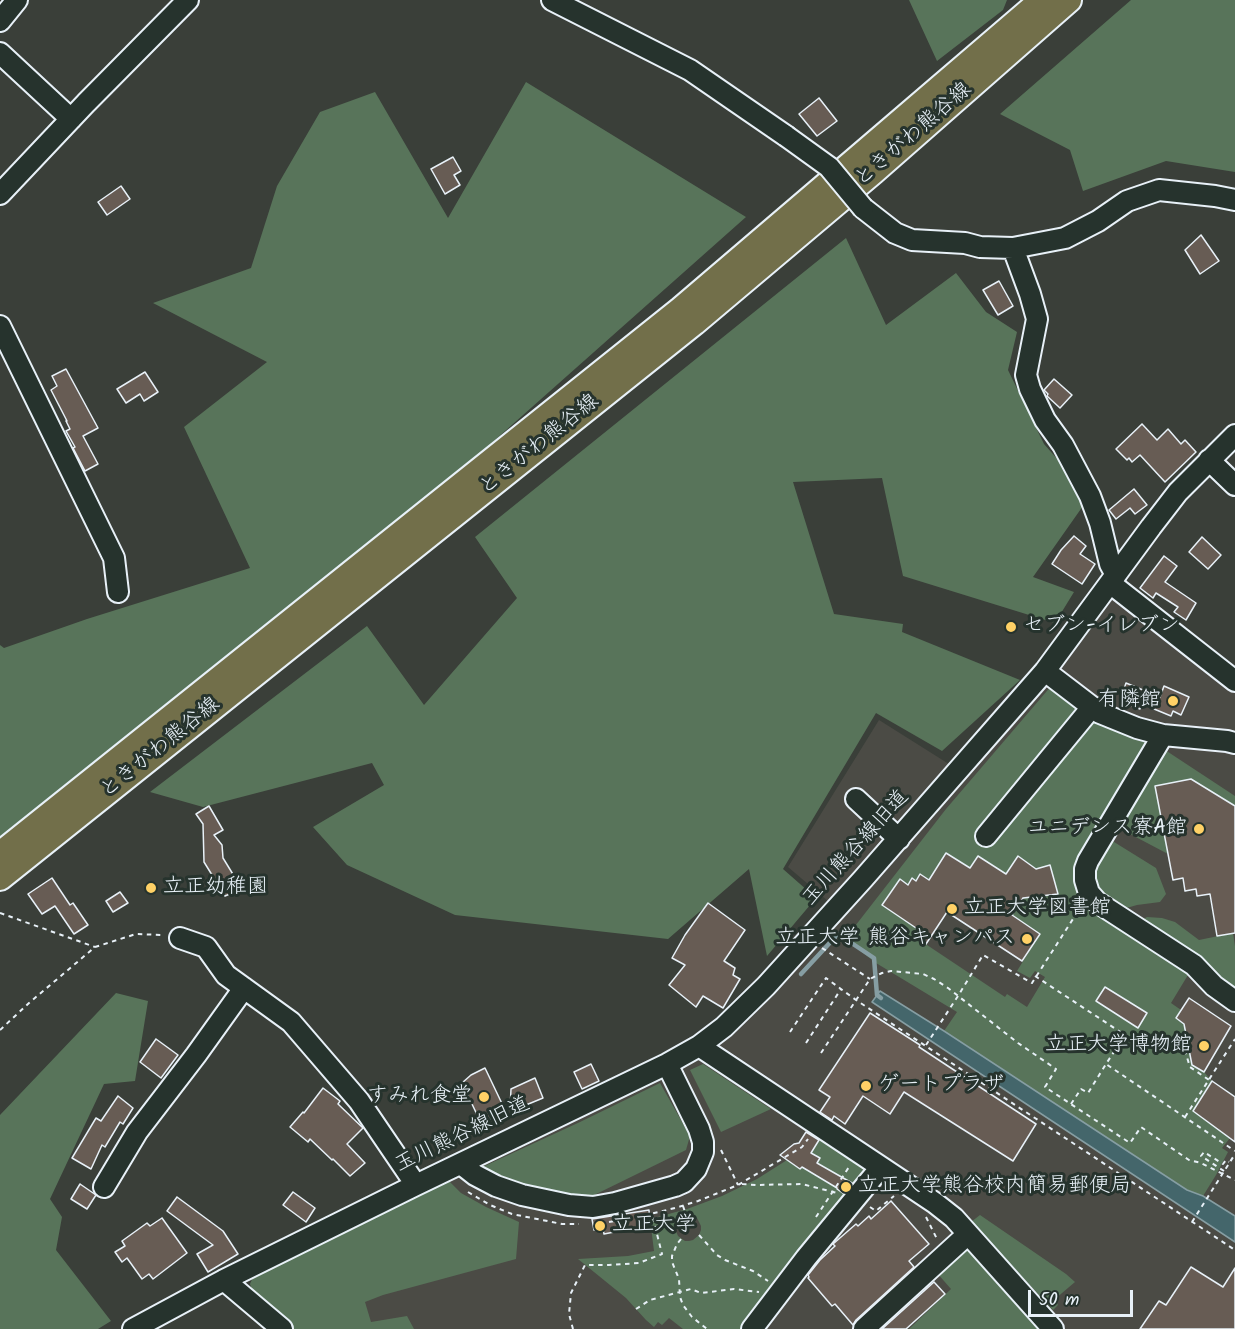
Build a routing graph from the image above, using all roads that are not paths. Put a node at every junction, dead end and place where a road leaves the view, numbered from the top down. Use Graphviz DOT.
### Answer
graph roads {
  1 [pos="17,0"];
  2 [pos="189,0"];
  3 [pos="552,0"];
  4 [pos="1042,0"];
  5 [pos="1069,0"];
  6 [pos="0,21"];
  7 [pos="0,53"];
  8 [pos="71,119"];
  9 [pos="0,194"];
  10 [pos="1235,200"];
  11 [pos="1013,248"];
  12 [pos="0,326"];
  13 [pos="1235,435"];
  14 [pos="1209,460"];
  15 [pos="1235,485"];
  16 [pos="1113,579"];
  17 [pos="118,592"];
  18 [pos="1046,671"];
  19 [pos="1235,681"];
  20 [pos="1092,707"];
  21 [pos="1163,735"];
  22 [pos="1235,743"];
  23 [pos="856,799"];
  24 [pos="986,836"];
  25 [pos="899,839"];
  26 [pos="0,854"];
  27 [pos="0,878"];
  28 [pos="180,938"];
  29 [pos="244,988"];
  30 [pos="1235,1001"];
  31 [pos="699,1046"];
  32 [pos="667,1064"];
  33 [pos="460,1164"];
  34 [pos="881,1167"];
  35 [pos="416,1185"];
  36 [pos="104,1187"];
  37 [pos="968,1234"];
  38 [pos="224,1280"];
  39 [pos="763,1325"];
  40 [pos="133,1329"];
  41 [pos="282,1329"];
  42 [pos="864,1329"];
  43 [pos="1053,1329"];
  1 -- 6 [label="street"];
  2 -- 8 [label="street"];
  3 -- 11 [label="street, bridge"];
  4 -- 26 [label="main road, ときがわ熊谷線"];
  5 -- 27 [label="main road, ときがわ熊谷線"];
  7 -- 8 [label="street"];
  8 -- 9 [label="street"];
  10 -- 11 [label="street"];
  11 -- 16 [label="street"];
  12 -- 17 [label="street"];
  13 -- 14 [label="street, 玉川熊谷線旧道"];
  14 -- 15 [label="street"];
  14 -- 16 [label="street, 玉川熊谷線旧道"];
  16 -- 18 [label="street, 玉川熊谷線旧道"];
  16 -- 19 [label="street"];
  18 -- 20 [label="street"];
  18 -- 25 [label="street, 玉川熊谷線旧道"];
  20 -- 21 [label="street"];
  20 -- 24 [label="street"];
  21 -- 22 [label="street"];
  21 -- 30 [label="street"];
  23 -- 25 [label="street"];
  25 -- 31 [label="street, 玉川熊谷線旧道"];
  28 -- 29 [label="street"];
  29 -- 35 [label="street"];
  29 -- 36 [label="street"];
  31 -- 32 [label="street, 玉川熊谷線旧道"];
  31 -- 34 [label="street"];
  32 -- 33 [label="street, 玉川熊谷線旧道"];
  32 -- 33 [label="street"];
  33 -- 35 [label="street, 玉川熊谷線旧道"];
  34 -- 37 [label="street"];
  34 -- 39 [label="street"];
  35 -- 38 [label="street, 玉川熊谷線旧道"];
  37 -- 42 [label="street"];
  37 -- 43 [label="street"];
  38 -- 40 [label="street, 玉川熊谷線旧道"];
  38 -- 41 [label="street"];
}
